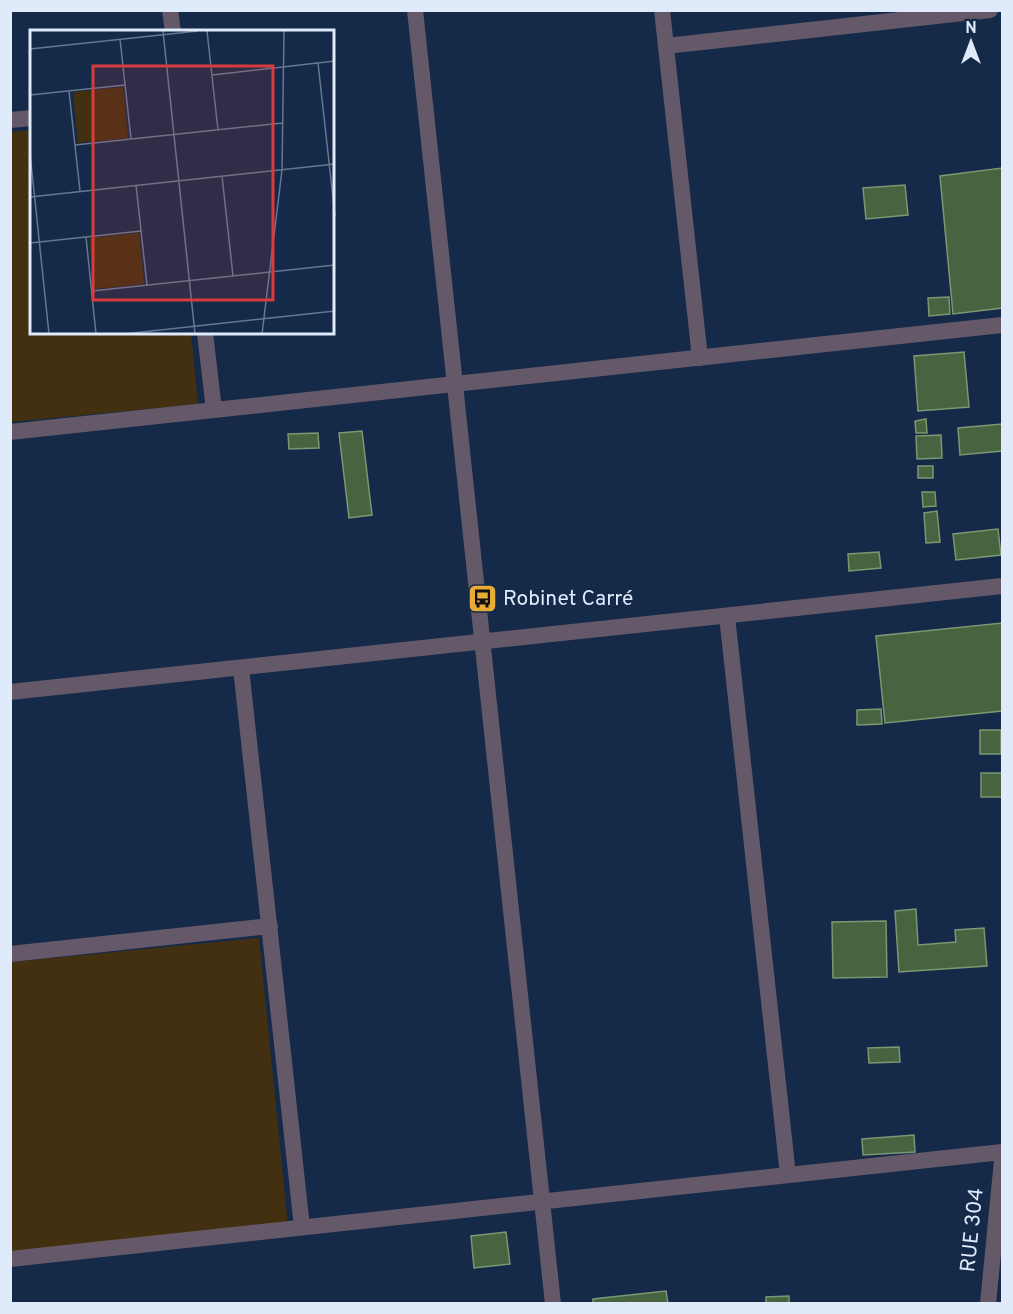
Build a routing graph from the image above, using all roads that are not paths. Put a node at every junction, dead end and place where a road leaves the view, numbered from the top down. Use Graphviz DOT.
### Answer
graph roads {
  1 [pos="170,10"];
  2 [pos="415,10"];
  3 [pos="662,10"];
  4 [pos="990,10"];
  5 [pos="173,30"];
  6 [pos="666,46"];
  7 [pos="30,118"];
  8 [pos="10,120"];
  9 [pos="1002,325"];
  10 [pos="205,334"];
  11 [pos="700,358"];
  12 [pos="454,384"];
  13 [pos="214,410"];
  14 [pos="10,432"];
  15 [pos="1002,586"];
  16 [pos="727,616"];
  17 [pos="482,642"];
  18 [pos="241,668"];
  19 [pos="10,692"];
  20 [pos="270,926"];
  21 [pos="10,954"];
  22 [pos="1002,1152"];
  23 [pos="1002,1161"];
  24 [pos="788,1175"];
  25 [pos="542,1202"];
  26 [pos="302,1227"];
  27 [pos="10,1259"];
  28 [pos="553,1304"];
  29 [pos="988,1304"];
  1 -- 5 [label="street"];
  2 -- 12 [label="street"];
  3 -- 6 [label="street"];
  4 -- 6 [label="street"];
  6 -- 11 [label="street"];
  7 -- 8 [label="street"];
  9 -- 11 [label="street"];
  10 -- 13 [label="street"];
  11 -- 12 [label="street"];
  12 -- 13 [label="street"];
  12 -- 17 [label="street"];
  13 -- 14 [label="street"];
  15 -- 16 [label="street"];
  16 -- 17 [label="street"];
  16 -- 24 [label="street"];
  17 -- 18 [label="street"];
  17 -- 25 [label="street"];
  18 -- 19 [label="street"];
  18 -- 20 [label="street"];
  20 -- 21 [label="street"];
  20 -- 26 [label="street"];
  22 -- 24 [label="street"];
  23 -- 29 [label="street, RUE 304"];
  24 -- 25 [label="street"];
  25 -- 26 [label="street"];
  25 -- 28 [label="street"];
  26 -- 27 [label="street"];
}
